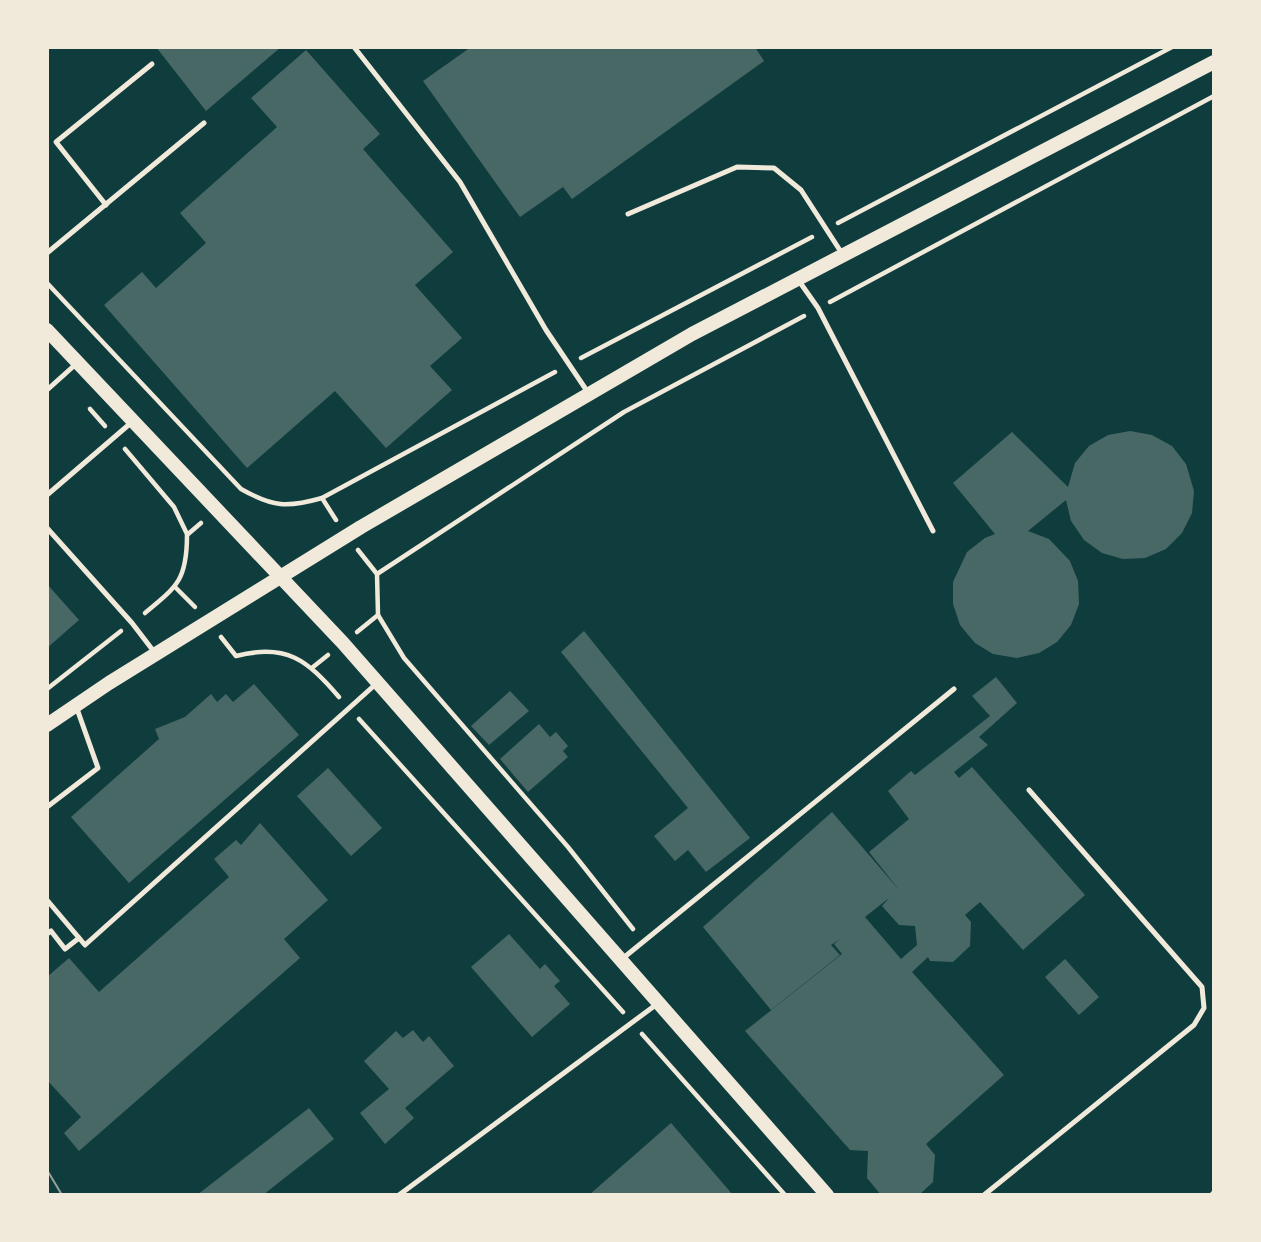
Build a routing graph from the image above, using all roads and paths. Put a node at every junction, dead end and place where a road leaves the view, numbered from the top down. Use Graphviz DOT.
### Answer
graph roads {
  1 [pos="354,47"];
  2 [pos="1172,47"];
  3 [pos="1214,62"];
  4 [pos="152,64"];
  5 [pos="1214,96"];
  6 [pos="204,123"];
  7 [pos="106,205"];
  8 [pos="628,214"];
  9 [pos="827,229"];
  10 [pos="47,253"];
  11 [pos="843,255"];
  12 [pos="797,279"];
  13 [pos="47,283"];
  14 [pos="817,308"];
  15 [pos="47,330"];
  16 [pos="77,363"];
  17 [pos="570,365"];
  18 [pos="47,390"];
  19 [pos="589,394"];
  20 [pos="132,422"];
  21 [pos="241,489"];
  22 [pos="47,495"];
  23 [pos="322,498"];
  24 [pos="216,510"];
  25 [pos="47,528"];
  26 [pos="933,531"];
  27 [pos="346,536"];
  28 [pos="377,574"];
  29 [pos="280,577"];
  30 [pos="176,587"];
  31 [pos="209,622"];
  32 [pos="132,623"];
  33 [pos="157,655"];
  34 [pos="377,683"];
  35 [pos="47,688"];
  36 [pos="954,689"];
  37 [pos="76,705"];
  38 [pos="349,708"];
  39 [pos="47,725"];
  40 [pos="1029,790"];
  41 [pos="47,807"];
  42 [pos="47,900"];
  43 [pos="47,934"];
  44 [pos="79,938"];
  45 [pos="641,944"];
  46 [pos="622,959"];
  47 [pos="659,1002"];
  48 [pos="632,1023"];
  49 [pos="399,1195"];
  50 [pos="785,1195"];
  51 [pos="827,1195"];
  52 [pos="984,1195"];
  1 -- 17 [label="lane"];
  2 -- 9 [label="path"];
  3 -- 11 [label="main road"];
  4 -- 7 [label="lane"];
  5 -- 14 [label="path"];
  6 -- 7 [label="lane"];
  7 -- 10 [label="lane"];
  8 -- 9 [label="lane"];
  9 -- 11 [label="lane"];
  9 -- 17 [label="path"];
  11 -- 12 [label="main road"];
  12 -- 14 [label="lane"];
  12 -- 19 [label="main road"];
  13 -- 21 [label="path"];
  14 -- 26 [label="lane"];
  14 -- 28 [label="path"];
  15 -- 16 [label="main road"];
  16 -- 18 [label="lane"];
  16 -- 20 [label="main road"];
  17 -- 19 [label="lane"];
  17 -- 23 [label="path"];
  19 -- 27 [label="main road"];
  20 -- 22 [label="lane"];
  20 -- 24 [label="main road"];
  21 -- 23 [label="path"];
  21 -- 24 [label="path"];
  23 -- 27 [label="path"];
  24 -- 29 [label="main road"];
  24 -- 30 [label="path"];
  25 -- 32 [label="lane"];
  27 -- 28 [label="path"];
  27 -- 29 [label="main road"];
  28 -- 45 [label="path"];
  29 -- 31 [label="main road"];
  29 -- 34 [label="main road"];
  30 -- 31 [label="path"];
  30 -- 32 [label="path"];
  31 -- 33 [label="main road"];
  31 -- 38 [label="path"];
  32 -- 33 [label="lane"];
  32 -- 35 [label="path"];
  33 -- 37 [label="main road"];
  34 -- 38 [label="lane"];
  34 -- 46 [label="main road"];
  36 -- 45 [label="lane"];
  37 -- 39 [label="main road"];
  37 -- 41 [label="lane"];
  38 -- 44 [label="lane"];
  38 -- 48 [label="path"];
  40 -- 52 [label="lane"];
  42 -- 44 [label="lane"];
  43 -- 44 [label="lane"];
  45 -- 46 [label="lane"];
  46 -- 47 [label="main road"];
  47 -- 48 [label="lane"];
  47 -- 51 [label="main road"];
  48 -- 49 [label="lane"];
  48 -- 50 [label="path"];
}
